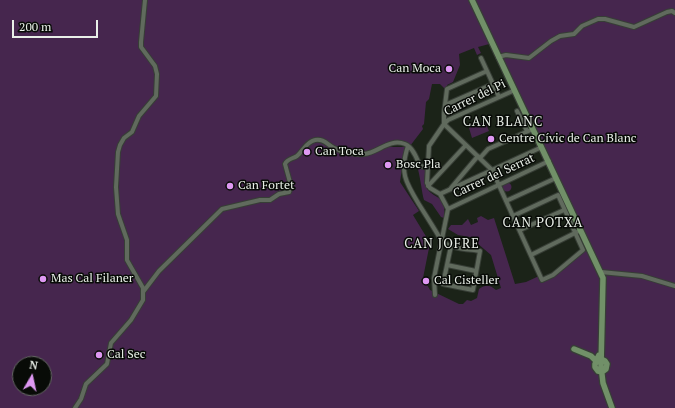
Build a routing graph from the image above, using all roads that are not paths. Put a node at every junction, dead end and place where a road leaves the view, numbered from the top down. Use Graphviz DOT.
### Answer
graph roads {
  1 [pos="145,0"];
  2 [pos="472,0"];
  3 [pos="675,13"];
  4 [pos="498,57"];
  5 [pos="481,58"];
  6 [pos="487,71"];
  7 [pos="493,84"];
  8 [pos="515,90"];
  9 [pos="499,97"];
  10 [pos="445,105"];
  11 [pos="517,111"];
  12 [pos="444,124"];
  13 [pos="533,129"];
  14 [pos="527,131"];
  15 [pos="466,145"];
  16 [pos="408,146"];
  17 [pos="542,147"];
  18 [pos="479,157"];
  19 [pos="548,161"];
  20 [pos="428,168"];
  21 [pos="492,170"];
  22 [pos="556,178"];
  23 [pos="499,184"];
  24 [pos="428,186"];
  25 [pos="449,190"];
  26 [pos="440,194"];
  27 [pos="506,201"];
  28 [pos="448,209"];
  29 [pos="564,210"];
  30 [pos="513,216"];
  31 [pos="520,230"];
  32 [pos="581,230"];
  33 [pos="575,234"];
  34 [pos="441,240"];
  35 [pos="451,246"];
  36 [pos="531,255"];
  37 [pos="447,265"];
  38 [pos="476,271"];
  39 [pos="601,272"];
  40 [pos="675,286"];
  41 [pos="143,292"];
  42 [pos="435,295"];
  43 [pos="574,349"];
  44 [pos="603,367"];
  45 [pos="75,408"];
  46 [pos="612,408"];
  1 -- 41 [label="street"];
  2 -- 4 [label="main road"];
  3 -- 4 [label="street"];
  4 -- 8 [label="main road"];
  5 -- 6 [label="street"];
  6 -- 7 [label="street"];
  6 -- 10 [label="street"];
  7 -- 9 [label="street"];
  7 -- 10 [label="street"];
  8 -- 9 [label="street, Carrer del Pi"];
  8 -- 13 [label="main road"];
  9 -- 12 [label="street, Carrer del Pi"];
  10 -- 12 [label="street"];
  11 -- 14 [label="street"];
  12 -- 15 [label="street"];
  12 -- 20 [label="street"];
  13 -- 14 [label="street"];
  13 -- 17 [label="main road"];
  14 -- 18 [label="street"];
  15 -- 18 [label="street"];
  15 -- 24 [label="street"];
  16 -- 20 [label="street"];
  16 -- 34 [label="street"];
  16 -- 41 [label="street"];
  17 -- 19 [label="main road"];
  17 -- 21 [label="street"];
  18 -- 21 [label="street"];
  18 -- 25 [label="street"];
  19 -- 22 [label="main road"];
  19 -- 23 [label="street, Carrer del Serrat"];
  20 -- 24 [label="street"];
  21 -- 23 [label="street"];
  21 -- 25 [label="street"];
  22 -- 27 [label="street"];
  22 -- 32 [label="main road"];
  23 -- 27 [label="street"];
  23 -- 28 [label="street, Carrer del Serrat"];
  24 -- 26 [label="street"];
  25 -- 26 [label="street"];
  26 -- 28 [label="street"];
  27 -- 30 [label="street"];
  28 -- 34 [label="street"];
  29 -- 30 [label="street"];
  29 -- 31 [label="street"];
  29 -- 33 [label="street"];
  30 -- 31 [label="street"];
  31 -- 36 [label="street"];
  32 -- 33 [label="street"];
  32 -- 39 [label="main road"];
  33 -- 36 [label="street"];
  33 -- 36 [label="street"];
  34 -- 35 [label="street"];
  34 -- 42 [label="street"];
  35 -- 37 [label="street"];
  35 -- 38 [label="street"];
  37 -- 38 [label="street"];
  37 -- 38 [label="street"];
  39 -- 40 [label="street"];
  39 -- 44 [label="main road"];
  41 -- 45 [label="street"];
  43 -- 44 [label="main road"];
  44 -- 46 [label="main road"];
}
